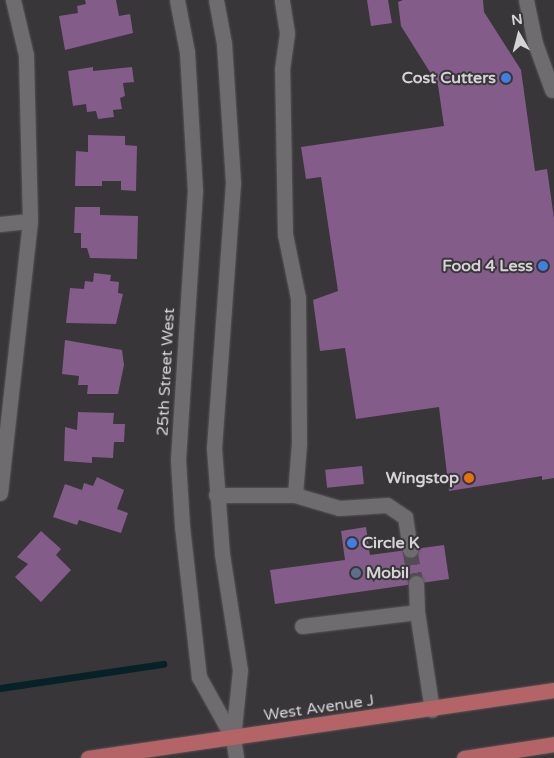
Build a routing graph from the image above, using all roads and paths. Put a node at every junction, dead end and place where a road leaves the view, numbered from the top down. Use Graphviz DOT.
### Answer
graph roads {
  1 [pos="13,0"];
  2 [pos="177,0"];
  3 [pos="216,0"];
  4 [pos="282,0"];
  5 [pos="526,0"];
  6 [pos="553,95"];
  7 [pos="30,221"];
  8 [pos="0,224"];
  9 [pos="1,493"];
  10 [pos="216,495"];
  11 [pos="296,495"];
  12 [pos="410,550"];
  13 [pos="416,583"];
  14 [pos="417,612"];
  15 [pos="302,626"];
  16 [pos="554,690"];
  17 [pos="432,710"];
  18 [pos="234,738"];
  19 [pos="554,744"];
  20 [pos="88,758"];
  21 [pos="236,758"];
  22 [pos="464,758"];
  1 -- 7 [label="street"];
  2 -- 18 [label="street, 25th Street West"];
  3 -- 10 [label="street, 25th Street West"];
  4 -- 11 [label="street"];
  5 -- 6 [label="street"];
  7 -- 8 [label="street"];
  7 -- 9 [label="street"];
  10 -- 11 [label="street"];
  10 -- 18 [label="street, 25th Street West"];
  11 -- 12 [label="street"];
  13 -- 14 [label="street"];
  14 -- 15 [label="street"];
  14 -- 17 [label="street"];
  16 -- 17 [label="main road, West Avenue J"];
  17 -- 18 [label="main road, West Avenue J"];
  18 -- 20 [label="main road, West Avenue J"];
  18 -- 21 [label="street, 25th Street West"];
  19 -- 22 [label="main road"];
}
